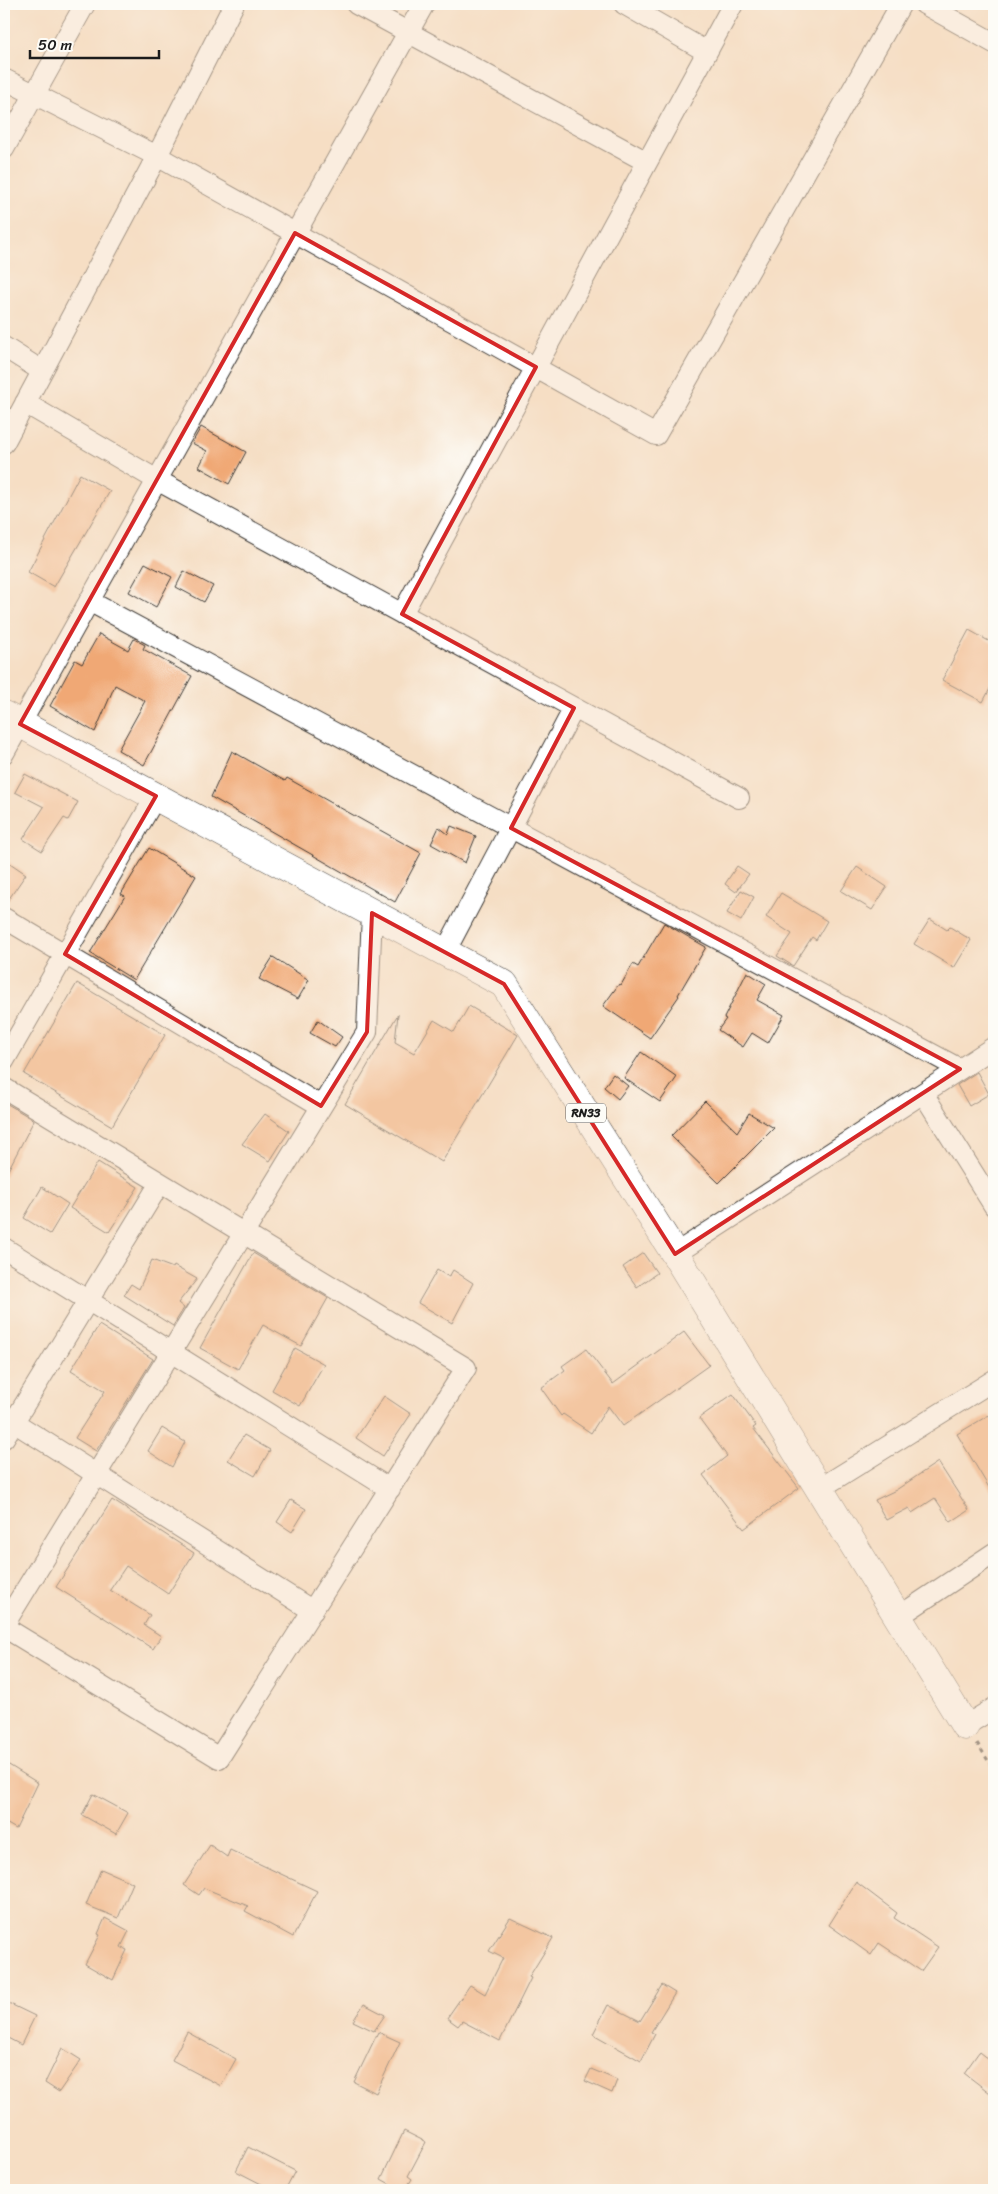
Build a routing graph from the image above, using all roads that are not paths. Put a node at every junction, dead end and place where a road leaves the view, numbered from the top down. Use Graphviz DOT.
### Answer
graph roads {
  1 [pos="85,4"];
  2 [pos="234,4"];
  3 [pos="356,4"];
  4 [pos="424,4"];
  5 [pos="624,4"];
  6 [pos="733,4"];
  7 [pos="901,4"];
  8 [pos="924,4"];
  9 [pos="408,31"];
  10 [pos="994,43"];
  11 [pos="707,52"];
  12 [pos="4,79"];
  13 [pos="34,94"];
  14 [pos="4,148"];
  15 [pos="157,156"];
  16 [pos="647,162"];
  17 [pos="295,233"];
  18 [pos="4,347"];
  19 [pos="536,367"];
  20 [pos="42,371"];
  21 [pos="25,403"];
  22 [pos="4,443"];
  23 [pos="156,480"];
  24 [pos="89,601"];
  25 [pos="402,614"];
  26 [pos="574,708"];
  27 [pos="12,719"];
  28 [pos="4,753"];
  29 [pos="156,796"];
  30 [pos="739,798"];
  31 [pos="511,828"];
  32 [pos="372,912"];
  33 [pos="4,918"];
  34 [pos="445,952"];
  35 [pos="65,954"];
  36 [pos="994,1046"];
  37 [pos="4,1061"];
  38 [pos="960,1069"];
  39 [pos="4,1088"];
  40 [pos="923,1093"];
  41 [pos="321,1106"];
  42 [pos="160,1183"];
  43 [pos="994,1206"];
  44 [pos="244,1234"];
  45 [pos="4,1248"];
  46 [pos="675,1254"];
  47 [pos="88,1301"];
  48 [pos="171,1352"];
  49 [pos="994,1380"];
  50 [pos="7,1425"];
  51 [pos="96,1474"];
  52 [pos="390,1488"];
  53 [pos="820,1489"];
  54 [pos="994,1553"];
  55 [pos="312,1611"];
  56 [pos="898,1617"];
  57 [pos="4,1626"];
  58 [pos="994,1708"];
  59 [pos="965,1726"];
  1 -- 13 [label="street"];
  2 -- 15 [label="street"];
  3 -- 9 [label="street"];
  4 -- 9 [label="street"];
  5 -- 11 [label="street"];
  6 -- 11 [label="street"];
  7 -- 19 [label="street"];
  8 -- 10 [label="street"];
  9 -- 16 [label="street"];
  9 -- 17 [label="street"];
  11 -- 16 [label="street"];
  12 -- 13 [label="street"];
  13 -- 14 [label="street"];
  13 -- 15 [label="street"];
  15 -- 17 [label="street"];
  15 -- 20 [label="street"];
  16 -- 19 [label="street"];
  17 -- 19 [label="street"];
  17 -- 23 [label="street"];
  18 -- 20 [label="street"];
  19 -- 25 [label="street"];
  20 -- 21 [label="street"];
  21 -- 22 [label="street"];
  21 -- 23 [label="street"];
  23 -- 24 [label="street"];
  23 -- 25 [label="street"];
  24 -- 27 [label="street"];
  24 -- 31 [label="street"];
  25 -- 26 [label="street"];
  26 -- 30 [label="street"];
  26 -- 31 [label="street"];
  27 -- 28 [label="street"];
  27 -- 29 [label="main road, RN33"];
  29 -- 32 [label="main road, RN33"];
  29 -- 35 [label="street"];
  31 -- 34 [label="street"];
  31 -- 38 [label="street"];
  32 -- 34 [label="main road, RN33"];
  32 -- 41 [label="street"];
  33 -- 35 [label="street"];
  34 -- 46 [label="main road, RN33"];
  35 -- 37 [label="street"];
  35 -- 41 [label="street"];
  36 -- 38 [label="street"];
  38 -- 40 [label="street"];
  39 -- 42 [label="street"];
  40 -- 43 [label="street"];
  40 -- 46 [label="street"];
  41 -- 44 [label="street"];
  42 -- 44 [label="street"];
  42 -- 47 [label="street"];
  44 -- 48 [label="street"];
  44 -- 52 [label="street"];
  45 -- 47 [label="street"];
  46 -- 53 [label="main road, RN33"];
  47 -- 48 [label="street"];
  47 -- 50 [label="street"];
  48 -- 51 [label="street"];
  48 -- 52 [label="street"];
  49 -- 53 [label="street"];
  50 -- 51 [label="street"];
  51 -- 55 [label="street"];
  51 -- 57 [label="street"];
  52 -- 55 [label="street"];
  53 -- 56 [label="main road, RN33"];
  54 -- 56 [label="street"];
  55 -- 57 [label="street"];
  56 -- 59 [label="main road, RN33"];
  58 -- 59 [label="street"];
}
